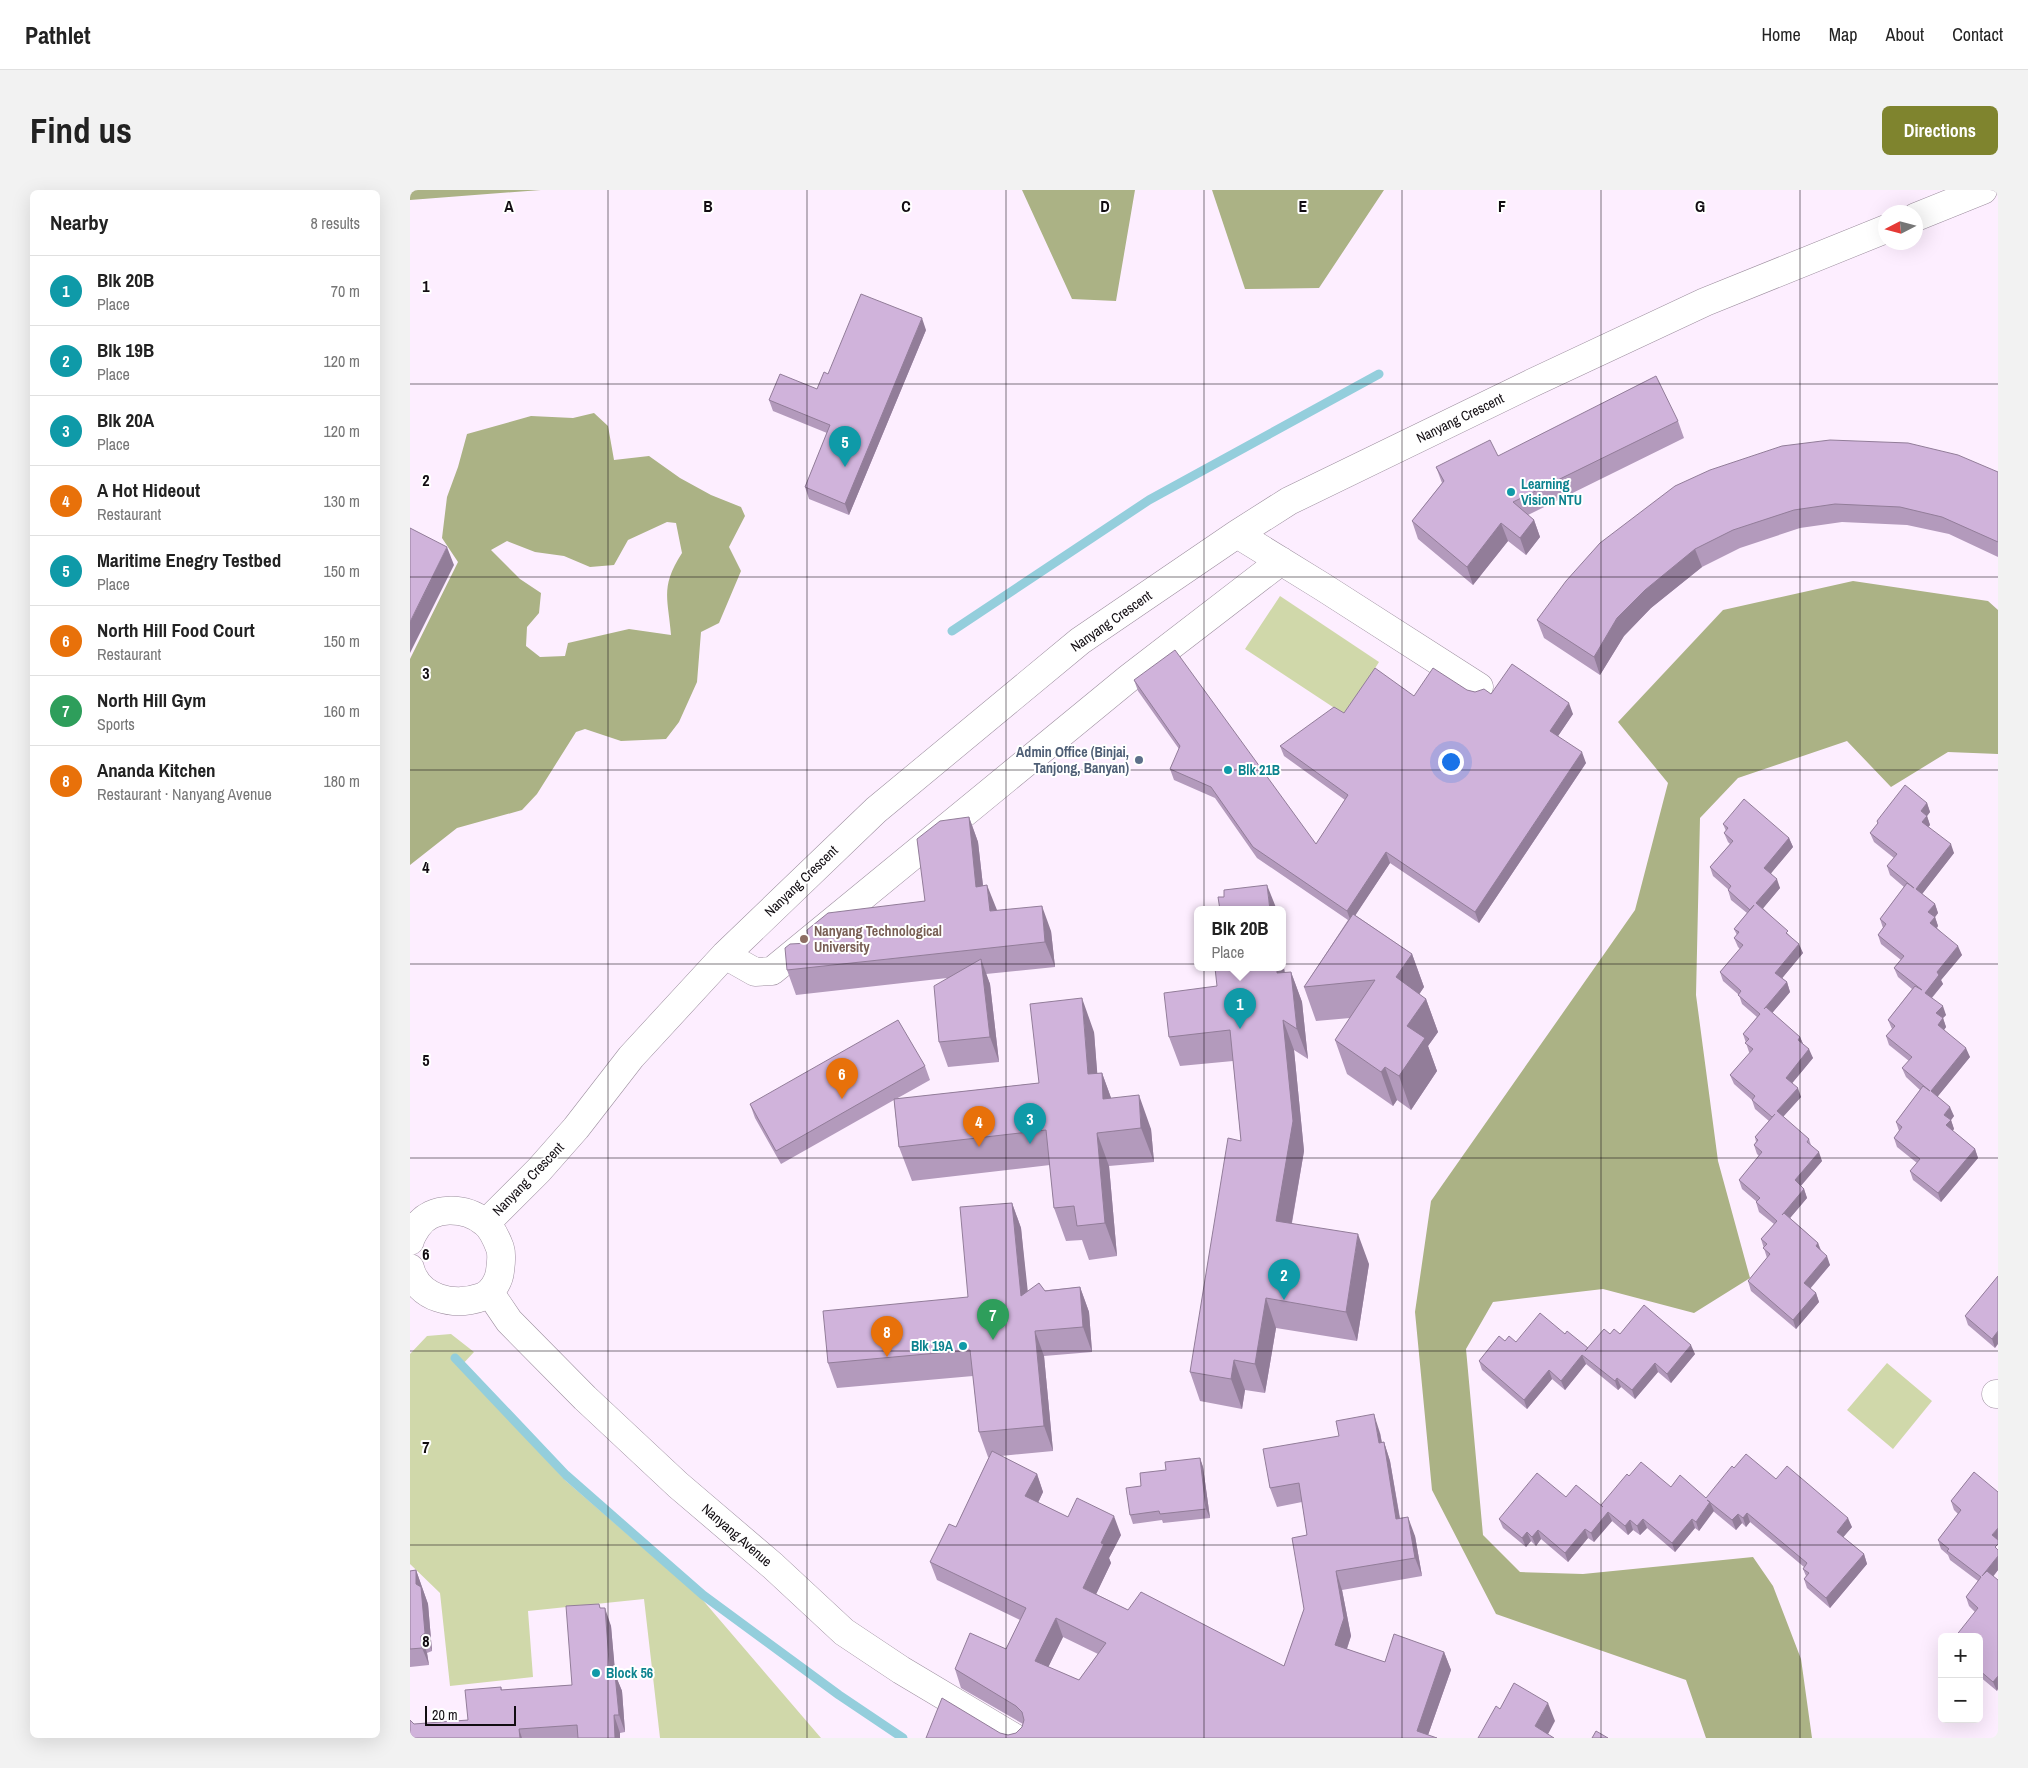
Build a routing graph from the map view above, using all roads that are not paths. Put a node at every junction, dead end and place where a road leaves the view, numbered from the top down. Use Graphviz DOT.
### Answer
graph roads {
  1 [pos="1984,190"];
  2 [pos="1923,214"];
  3 [pos="1878,232"];
  4 [pos="1237,534"];
  5 [pos="1280,562"];
  6 [pos="1479,687"];
  7 [pos="725,956"];
  8 [pos="486,1223"];
  9 [pos="413,1225"];
  10 [pos="413,1284"];
  11 [pos="490,1292"];
  12 [pos="1015,1738"];
  1 -- 2 [label="street"];
  3 -- 4 [label="street, Nanyang Crescent"];
  4 -- 5 [label="street"];
  4 -- 7 [label="street, Nanyang Crescent"];
  5 -- 6 [label="street"];
  5 -- 7 [label="street"];
  7 -- 8 [label="street, Nanyang Crescent"];
  8 -- 9 [label="street"];
  8 -- 11 [label="street"];
  10 -- 11 [label="street"];
  11 -- 12 [label="street, Nanyang Avenue"];
}
